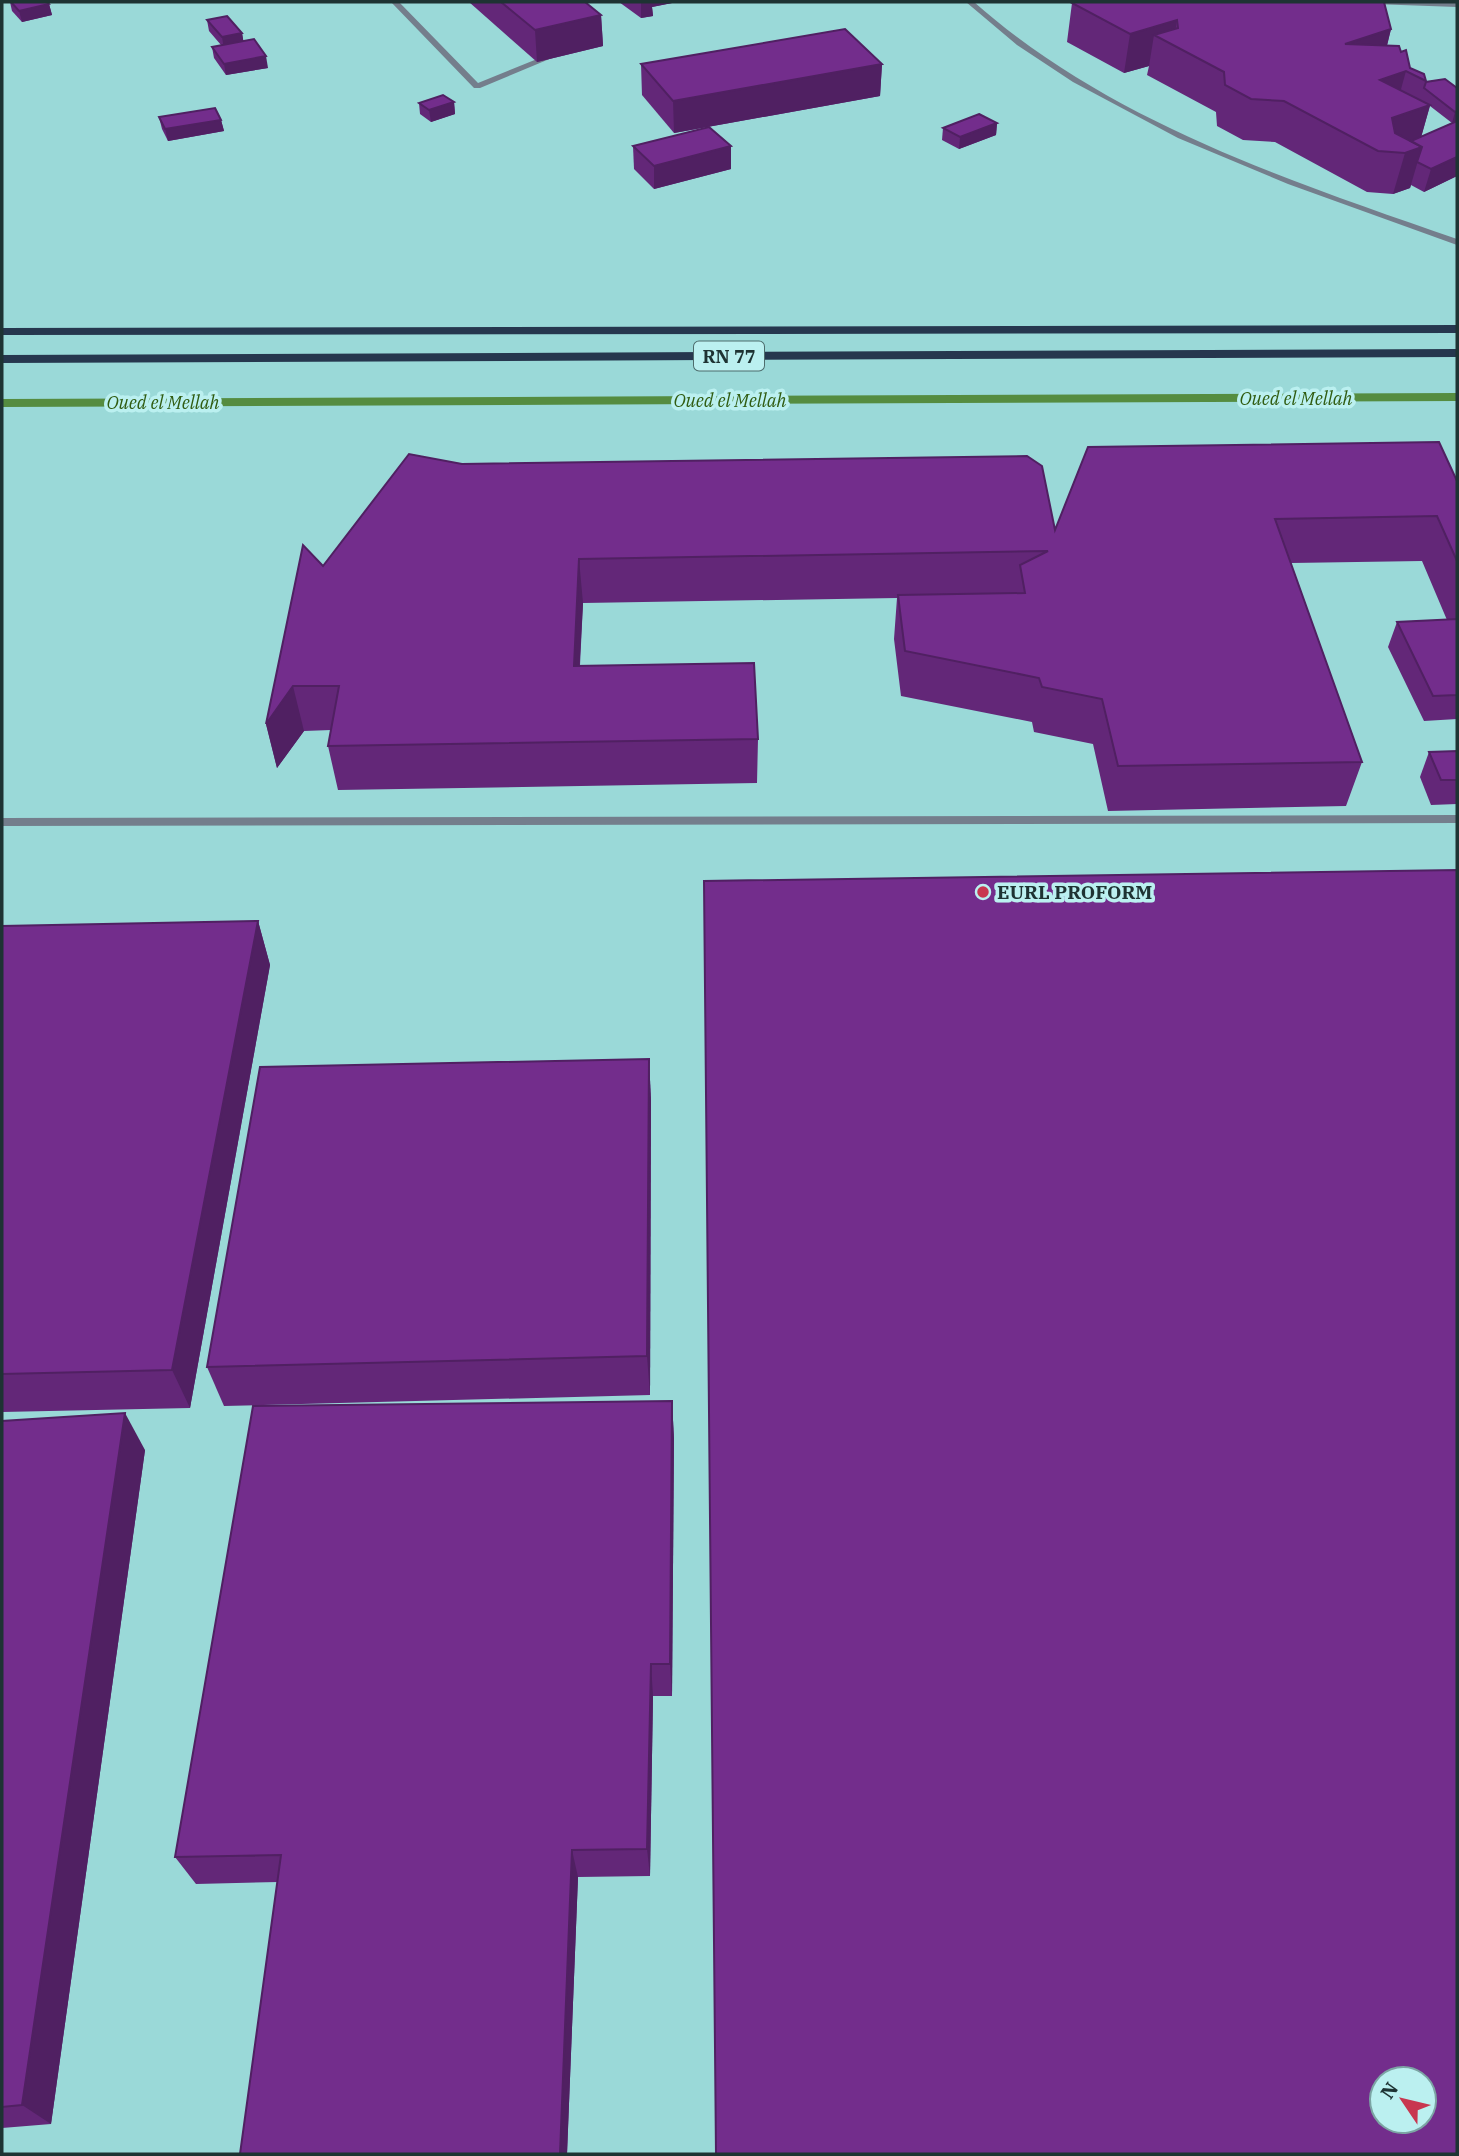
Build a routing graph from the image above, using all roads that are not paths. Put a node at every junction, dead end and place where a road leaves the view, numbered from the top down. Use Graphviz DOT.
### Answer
graph roads {
  1 [pos="395,2"];
  2 [pos="970,2"];
  3 [pos="1373,2"];
  4 [pos="1457,5"];
  5 [pos="560,53"];
  6 [pos="1457,242"];
  7 [pos="1457,329"];
  8 [pos="2,332"];
  9 [pos="1457,353"];
  10 [pos="2,359"];
  11 [pos="1457,819"];
  12 [pos="2,822"];
  1 -- 5 [label="street"];
  2 -- 6 [label="street"];
  3 -- 4 [label="street"];
  7 -- 8 [label="main road, RN 77"];
  9 -- 10 [label="main road, RN 77"];
  11 -- 12 [label="street"];
}
